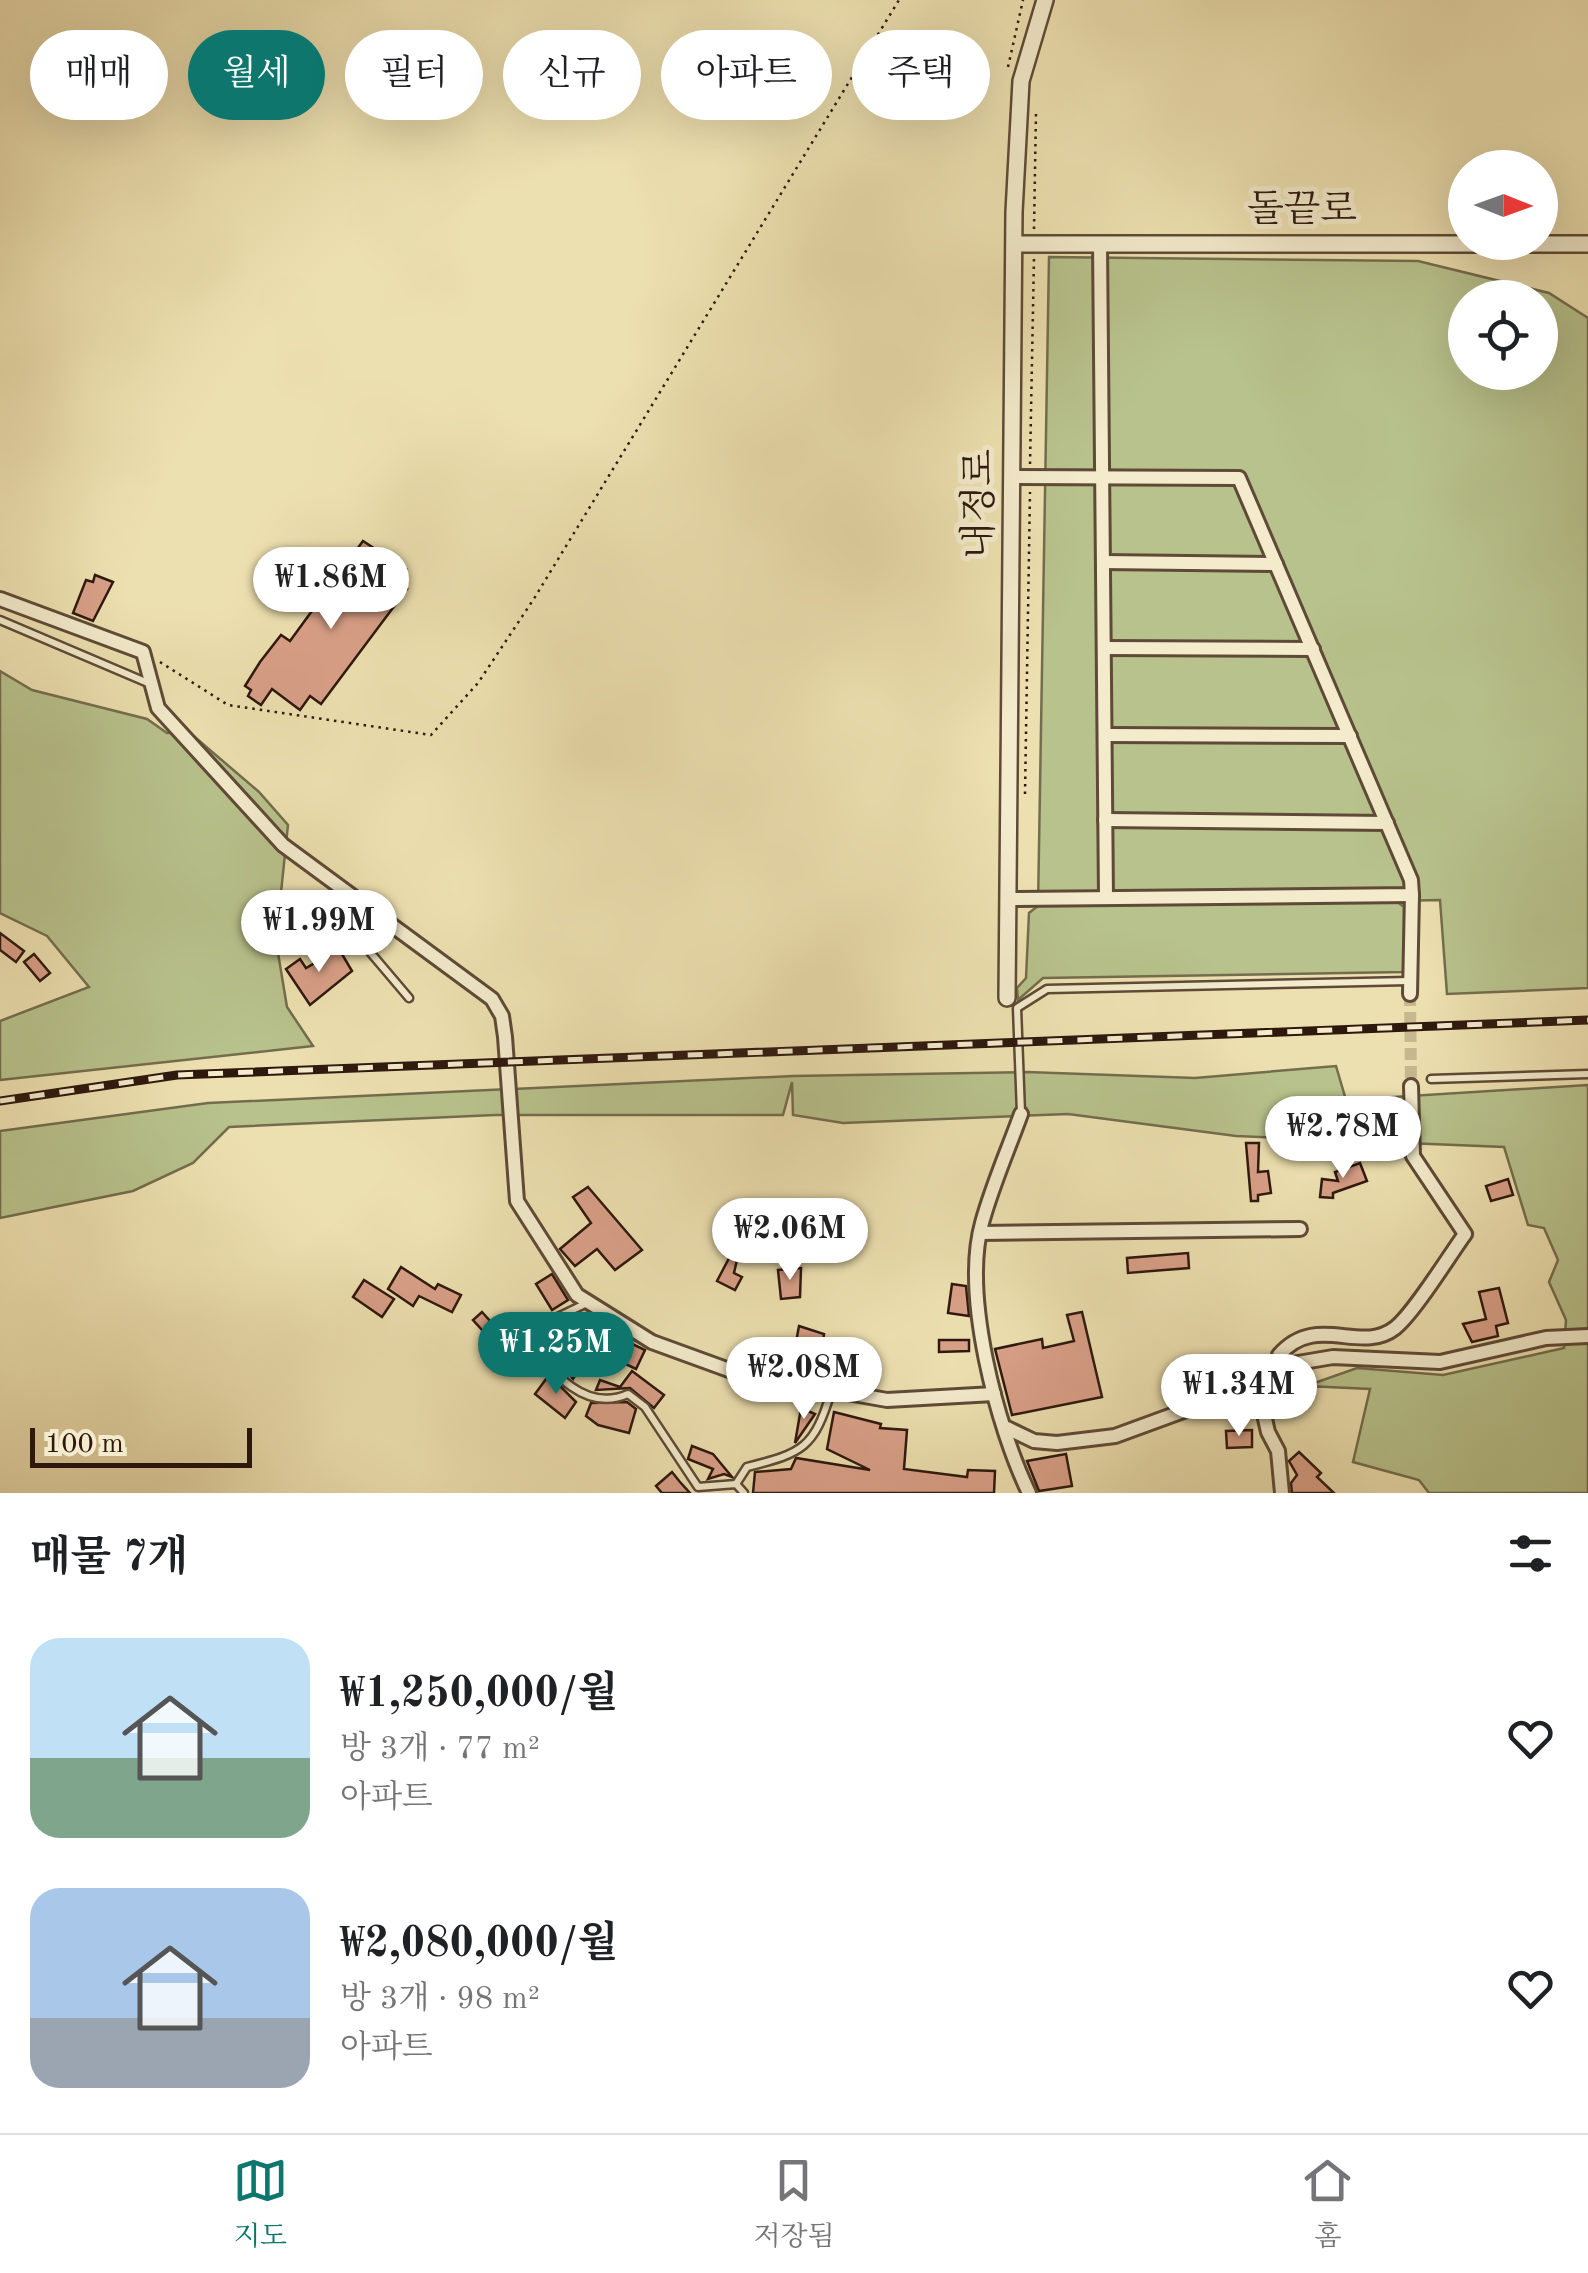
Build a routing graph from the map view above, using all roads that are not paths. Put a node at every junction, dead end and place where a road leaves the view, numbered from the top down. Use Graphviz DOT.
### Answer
graph roads {
  1 [pos="1045,0"];
  2 [pos="1016,244"];
  3 [pos="1100,244"];
  4 [pos="1588,244"];
  5 [pos="1022,477"];
  6 [pos="1102,478"];
  7 [pos="1103,562"];
  8 [pos="1276,564"];
  9 [pos="0,599"];
  10 [pos="0,620"];
  11 [pos="1104,648"];
  12 [pos="1313,650"];
  13 [pos="149,683"];
  14 [pos="1105,735"];
  15 [pos="1350,736"];
  16 [pos="1106,820"];
  17 [pos="1388,824"];
  18 [pos="1412,895"];
  19 [pos="1106,898"];
  20 [pos="1007,899"];
  21 [pos="383,918"];
  22 [pos="1410,988"];
  23 [pos="410,998"];
  24 [pos="1012,1003"];
  25 [pos="1588,1074"];
  26 [pos="1431,1078"];
  27 [pos="1412,1086"];
  28 [pos="1021,1114"];
  29 [pos="1300,1229"];
  30 [pos="980,1233"];
  31 [pos="588,1302"];
  32 [pos="1588,1336"];
  33 [pos="1280,1366"];
  34 [pos="1257,1384"];
  35 [pos="832,1388"];
  36 [pos="994,1394"];
  37 [pos="1007,1428"];
  38 [pos="736,1484"];
  39 [pos="744,1493"];
  40 [pos="1029,1493"];
  41 [pos="1282,1493"];
  1 -- 2 [label="street, 내정로"];
  2 -- 3 [label="street, 돌끝로"];
  2 -- 5 [label="street, 내정로"];
  3 -- 4 [label="street, 돌끝로"];
  3 -- 6 [label="street"];
  5 -- 6 [label="street"];
  5 -- 20 [label="street, 내정로"];
  6 -- 7 [label="street"];
  6 -- 8 [label="street"];
  7 -- 8 [label="street"];
  7 -- 11 [label="street"];
  8 -- 12 [label="street"];
  9 -- 13 [label="street"];
  10 -- 13 [label="lane"];
  11 -- 12 [label="street"];
  11 -- 14 [label="street"];
  12 -- 15 [label="street"];
  13 -- 21 [label="street"];
  14 -- 15 [label="street"];
  14 -- 16 [label="street"];
  15 -- 17 [label="street"];
  16 -- 17 [label="street"];
  16 -- 19 [label="street"];
  17 -- 18 [label="street"];
  18 -- 19 [label="street"];
  18 -- 22 [label="street"];
  19 -- 20 [label="street"];
  20 -- 24 [label="street, 내정로"];
  21 -- 23 [label="lane"];
  21 -- 31 [label="street"];
  22 -- 24 [label="lane"];
  24 -- 28 [label="lane"];
  25 -- 26 [label="lane"];
  27 -- 33 [label="street"];
  28 -- 30 [label="street"];
  29 -- 30 [label="street"];
  30 -- 36 [label="street"];
  31 -- 35 [label="street"];
  31 -- 38 [label="lane"];
  32 -- 33 [label="street"];
  33 -- 34 [label="street"];
  34 -- 37 [label="street"];
  34 -- 41 [label="street"];
  35 -- 36 [label="street"];
  35 -- 38 [label="lane"];
  36 -- 37 [label="street"];
  37 -- 40 [label="street"];
  38 -- 39 [label="lane"];
}
